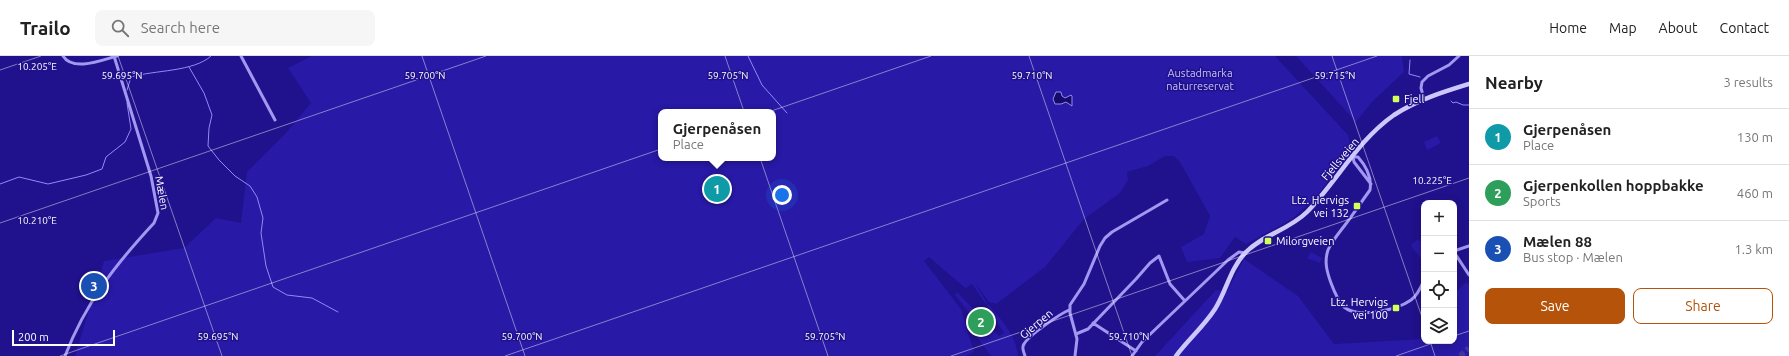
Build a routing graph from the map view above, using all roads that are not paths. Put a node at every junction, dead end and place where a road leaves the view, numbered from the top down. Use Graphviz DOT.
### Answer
graph roads {
  1 [pos="62,56"];
  2 [pos="115,56"];
  3 [pos="241,56"];
  4 [pos="1459,56"];
  5 [pos="1469,84"];
  6 [pos="1424,99"];
  7 [pos="275,120"];
  8 [pos="1353,157"];
  9 [pos="1371,184"];
  10 [pos="1167,200"];
  11 [pos="1469,246"];
  12 [pos="1457,251"];
  13 [pos="1245,254"];
  14 [pos="1457,257"];
  15 [pos="1469,275"];
  16 [pos="1421,286"];
  17 [pos="1185,301"];
  18 [pos="1069,310"];
  19 [pos="1093,323"];
  20 [pos="1076,334"];
  21 [pos="1136,351"];
  22 [pos="65,356"];
  23 [pos="1025,356"];
  24 [pos="1075,356"];
  25 [pos="1132,356"];
  26 [pos="1176,356"];
  1 -- 2 [label="street"];
  2 -- 22 [label="street, Mælen"];
  3 -- 7 [label="street"];
  4 -- 6 [label="street"];
  5 -- 6 [label="main road, Fjellsveien"];
  6 -- 8 [label="main road, Fjellsveien"];
  8 -- 9 [label="street"];
  8 -- 9 [label="street"];
  8 -- 13 [label="main road, Fjellsveien"];
  9 -- 16 [label="street"];
  10 -- 18 [label="street"];
  11 -- 12 [label="street"];
  13 -- 17 [label="street"];
  13 -- 26 [label="main road, Fjellsveien"];
  14 -- 15 [label="street"];
  17 -- 19 [label="street"];
  17 -- 21 [label="street"];
  18 -- 20 [label="street"];
  18 -- 23 [label="street, Gjerpen"];
  19 -- 20 [label="street"];
  19 -- 21 [label="street"];
  20 -- 24 [label="street"];
  21 -- 25 [label="street"];
}
